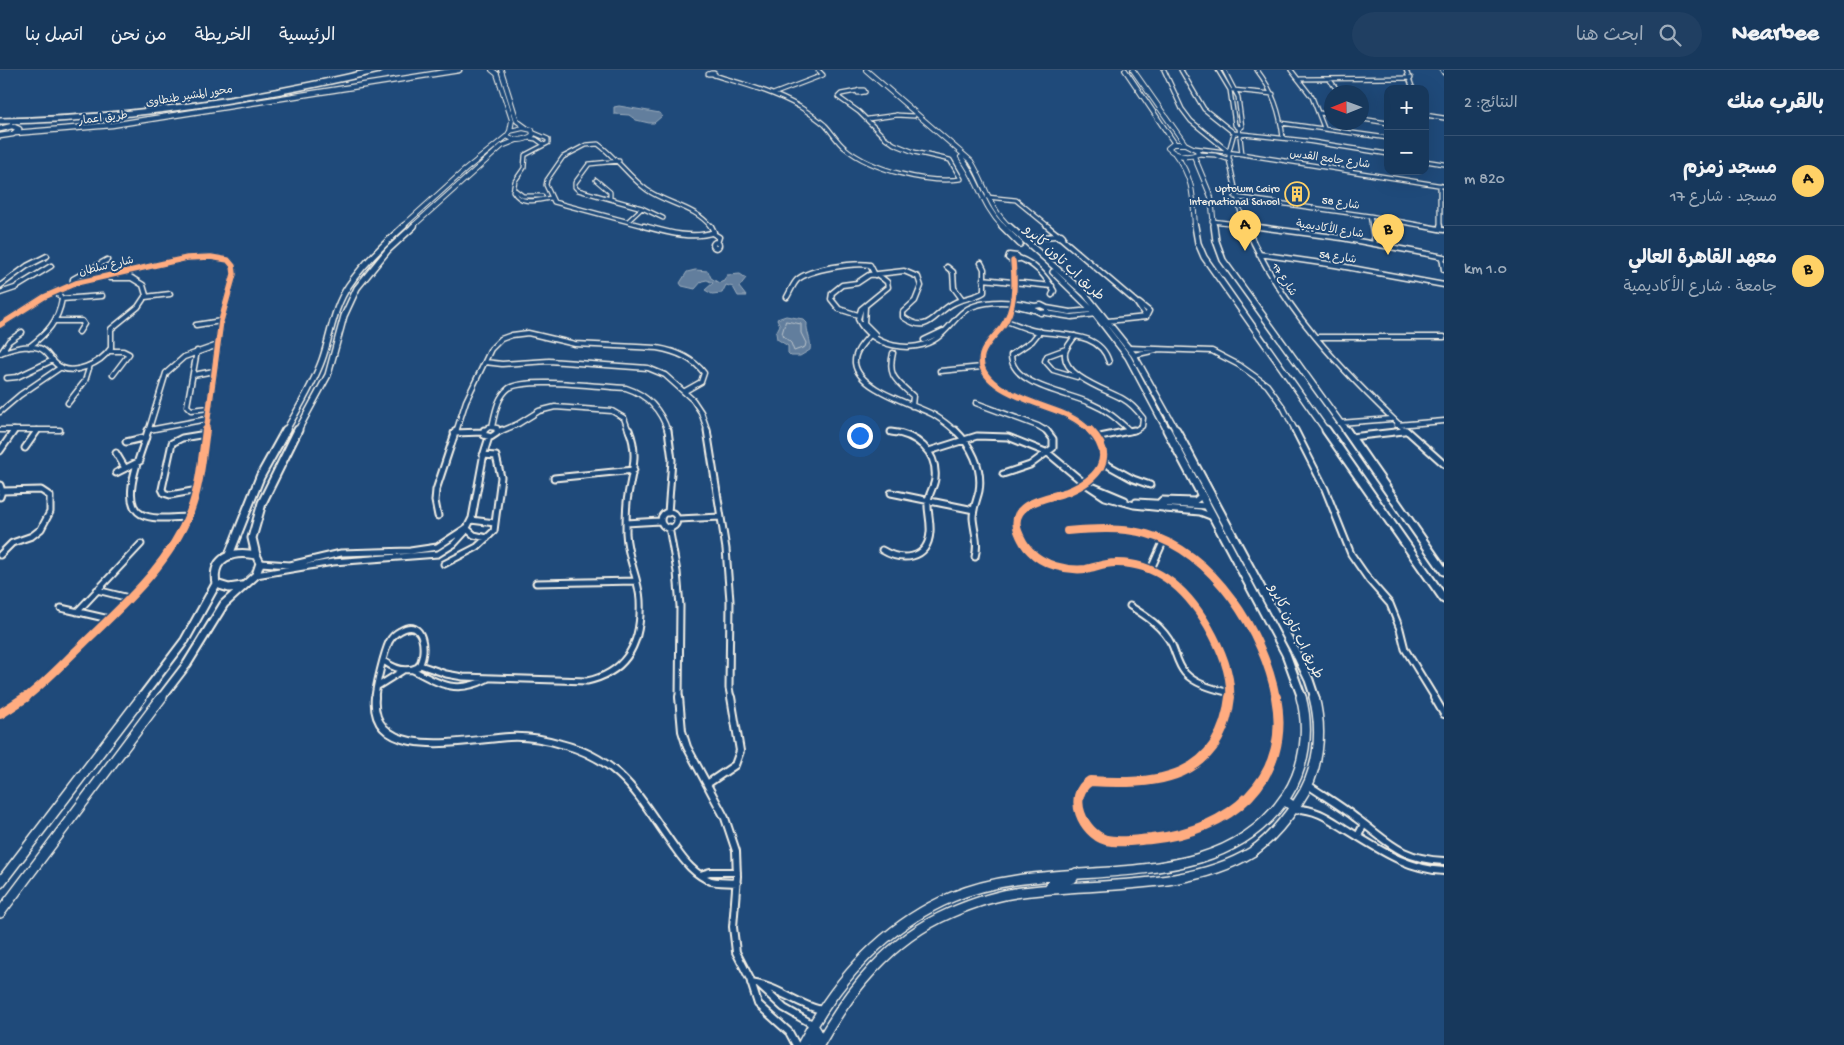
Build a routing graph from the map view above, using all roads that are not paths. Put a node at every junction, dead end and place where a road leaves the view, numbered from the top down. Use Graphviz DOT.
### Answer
graph roads {
  1 [pos="368,70"];
  2 [pos="379,70"];
  3 [pos="446,70"];
  4 [pos="459,70"];
  5 [pos="492,70"];
  6 [pos="501,70"];
  7 [pos="818,70"];
  8 [pos="861,70"];
  9 [pos="1125,70"];
  10 [pos="1132,70"];
  11 [pos="1164,70"];
  12 [pos="1181,70"];
  13 [pos="1218,70"];
  14 [pos="1224,70"];
  15 [pos="1257,70"];
  16 [pos="1291,70"];
  17 [pos="1406,70"];
  18 [pos="869,72"];
  19 [pos="714,75"];
  20 [pos="1411,78"];
  21 [pos="1300,79"];
  22 [pos="1329,79"];
  23 [pos="878,85"];
  24 [pos="1334,85"];
  25 [pos="1412,85"];
  26 [pos="1230,90"];
  27 [pos="1236,90"];
  28 [pos="857,91"];
  29 [pos="891,91"];
  30 [pos="772,94"];
  31 [pos="1272,94"];
  32 [pos="904,112"];
  33 [pos="1320,113"];
  34 [pos="1324,114"];
  35 [pos="1429,115"];
  36 [pos="0,118"];
  37 [pos="1444,118"];
  38 [pos="868,119"];
  39 [pos="1369,120"];
  40 [pos="1384,122"];
  41 [pos="1281,123"];
  42 [pos="19,128"];
  43 [pos="1238,128"];
  44 [pos="1324,128"];
  45 [pos="0,129"];
  46 [pos="528,129"];
  47 [pos="930,129"];
  48 [pos="1337,130"];
  49 [pos="15,133"];
  50 [pos="509,133"];
  51 [pos="1234,133"];
  52 [pos="1240,134"];
  53 [pos="0,136"];
  54 [pos="532,136"];
  55 [pos="943,136"];
  56 [pos="1384,137"];
  57 [pos="1282,138"];
  58 [pos="517,140"];
  59 [pos="548,143"];
  60 [pos="543,144"];
  61 [pos="1176,144"];
  62 [pos="1185,144"];
  63 [pos="949,147"];
  64 [pos="1194,148"];
  65 [pos="1229,152"];
  66 [pos="1384,153"];
  67 [pos="1175,154"];
  68 [pos="1242,154"];
  69 [pos="1196,155"];
  70 [pos="1230,160"];
  71 [pos="619,161"];
  72 [pos="971,161"];
  73 [pos="1429,162"];
  74 [pos="1444,164"];
  75 [pos="468,168"];
  76 [pos="475,169"];
  77 [pos="596,180"];
  78 [pos="977,180"];
  79 [pos="1442,185"];
  80 [pos="608,190"];
  81 [pos="440,192"];
  82 [pos="448,194"];
  83 [pos="596,195"];
  84 [pos="524,196"];
  85 [pos="550,196"];
  86 [pos="1235,197"];
  87 [pos="536,198"];
  88 [pos="610,198"];
  89 [pos="988,198"];
  90 [pos="520,200"];
  91 [pos="642,208"];
  92 [pos="1370,216"];
  93 [pos="663,218"];
  94 [pos="628,221"];
  95 [pos="1212,221"];
  96 [pos="1243,225"];
  97 [pos="1442,229"];
  98 [pos="1007,232"];
  99 [pos="712,233"];
  100 [pos="1056,235"];
  101 [pos="1022,239"];
  102 [pos="1042,239"];
  103 [pos="718,243"];
  104 [pos="1375,244"];
  105 [pos="1029,245"];
  106 [pos="1259,254"];
  107 [pos="46,256"];
  108 [pos="1443,257"];
  109 [pos="1019,258"];
  110 [pos="107,260"];
  111 [pos="1013,261"];
  112 [pos="981,263"];
  113 [pos="51,266"];
  114 [pos="946,266"];
  115 [pos="1444,270"];
  116 [pos="128,272"];
  117 [pos="876,275"];
  118 [pos="132,278"];
  119 [pos="983,279"];
  120 [pos="92,280"];
  121 [pos="1015,284"];
  122 [pos="72,285"];
  123 [pos="1444,285"];
  124 [pos="0,286"];
  125 [pos="1052,286"];
  126 [pos="56,291"];
  127 [pos="1,292"];
  128 [pos="170,294"];
  129 [pos="1052,295"];
  130 [pos="102,296"];
  131 [pos="145,297"];
  132 [pos="787,297"];
  133 [pos="62,299"];
  134 [pos="962,299"];
  135 [pos="1012,304"];
  136 [pos="865,307"];
  137 [pos="1034,308"];
  138 [pos="1047,310"];
  139 [pos="1094,312"];
  140 [pos="858,315"];
  141 [pos="57,321"];
  142 [pos="221,321"];
  143 [pos="1006,321"];
  144 [pos="1108,321"];
  145 [pos="0,324"];
  146 [pos="196,325"];
  147 [pos="1040,331"];
  148 [pos="22,332"];
  149 [pos="79,332"];
  150 [pos="871,334"];
  151 [pos="1075,336"];
  152 [pos="1316,337"];
  153 [pos="1444,337"];
  154 [pos="218,345"];
  155 [pos="29,347"];
  156 [pos="1067,348"];
  157 [pos="1129,348"];
  158 [pos="110,350"];
  159 [pos="1157,350"];
  160 [pos="197,351"];
  161 [pos="0,353"];
  162 [pos="893,353"];
  163 [pos="1134,355"];
  164 [pos="53,360"];
  165 [pos="485,362"];
  166 [pos="1108,362"];
  167 [pos="90,365"];
  168 [pos="61,367"];
  169 [pos="982,367"];
  170 [pos="214,371"];
  171 [pos="940,371"];
  172 [pos="113,375"];
  173 [pos="193,375"];
  174 [pos="7,378"];
  175 [pos="1082,378"];
  176 [pos="685,390"];
  177 [pos="68,403"];
  178 [pos="976,403"];
  179 [pos="912,406"];
  180 [pos="209,408"];
  181 [pos="0,412"];
  182 [pos="208,419"];
  183 [pos="1391,419"];
  184 [pos="1444,421"];
  185 [pos="1340,423"];
  186 [pos="1397,425"];
  187 [pos="492,426"];
  188 [pos="0,430"];
  189 [pos="14,430"];
  190 [pos="60,430"];
  191 [pos="149,430"];
  192 [pos="37,431"];
  193 [pos="1130,431"];
  194 [pos="1404,431"];
  195 [pos="483,432"];
  196 [pos="498,432"];
  197 [pos="891,432"];
  198 [pos="454,433"];
  199 [pos="206,434"];
  200 [pos="147,437"];
  201 [pos="489,437"];
  202 [pos="1351,437"];
  203 [pos="1095,438"];
  204 [pos="963,439"];
  205 [pos="126,442"];
  206 [pos="26,448"];
  207 [pos="0,451"];
  208 [pos="929,451"];
  209 [pos="1048,453"];
  210 [pos="116,454"];
  211 [pos="483,455"];
  212 [pos="140,461"];
  213 [pos="1104,463"];
  214 [pos="1444,464"];
  215 [pos="125,468"];
  216 [pos="634,470"];
  217 [pos="116,473"];
  218 [pos="1003,474"];
  219 [pos="554,478"];
  220 [pos="1084,484"];
  221 [pos="0,485"];
  222 [pos="1150,485"];
  223 [pos="198,490"];
  224 [pos="2,491"];
  225 [pos="891,493"];
  226 [pos="1200,494"];
  227 [pos="0,497"];
  228 [pos="928,501"];
  229 [pos="1192,503"];
  230 [pos="1162,506"];
  231 [pos="1207,506"];
  232 [pos="974,510"];
  233 [pos="1195,512"];
  234 [pos="668,513"];
  235 [pos="438,516"];
  236 [pos="188,517"];
  237 [pos="721,517"];
  238 [pos="1213,518"];
  239 [pos="678,519"];
  240 [pos="471,520"];
  241 [pos="660,521"];
  242 [pos="495,522"];
  243 [pos="626,523"];
  244 [pos="669,527"];
  245 [pos="466,528"];
  246 [pos="1067,531"];
  247 [pos="488,538"];
  248 [pos="1164,540"];
  249 [pos="141,544"];
  250 [pos="438,547"];
  251 [pos="882,550"];
  252 [pos="381,551"];
  253 [pos="438,554"];
  254 [pos="0,555"];
  255 [pos="229,555"];
  256 [pos="256,555"];
  257 [pos="378,557"];
  258 [pos="975,557"];
  259 [pos="1236,562"];
  260 [pos="260,563"];
  261 [pos="444,564"];
  262 [pos="1151,569"];
  263 [pos="1444,571"];
  264 [pos="256,575"];
  265 [pos="636,581"];
  266 [pos="536,583"];
  267 [pos="216,584"];
  268 [pos="242,586"];
  269 [pos="98,590"];
  270 [pos="1265,594"];
  271 [pos="129,598"];
  272 [pos="1444,599"];
  273 [pos="1130,606"];
  274 [pos="60,608"];
  275 [pos="77,612"];
  276 [pos="109,619"];
  277 [pos="1267,620"];
  278 [pos="185,640"];
  279 [pos="200,643"];
  280 [pos="1298,657"];
  281 [pos="385,662"];
  282 [pos="420,665"];
  283 [pos="405,670"];
  284 [pos="412,670"];
  285 [pos="488,679"];
  286 [pos="378,686"];
  287 [pos="1230,693"];
  288 [pos="0,714"];
  289 [pos="1444,714"];
  290 [pos="707,784"];
  291 [pos="1308,786"];
  292 [pos="1284,800"];
  293 [pos="1296,809"];
  294 [pos="1364,824"];
  295 [pos="1358,836"];
  296 [pos="1444,861"];
  297 [pos="1444,871"];
  298 [pos="737,872"];
  299 [pos="1076,873"];
  300 [pos="700,875"];
  301 [pos="0,883"];
  302 [pos="737,883"];
  303 [pos="1048,888"];
  304 [pos="0,913"];
  305 [pos="751,983"];
  306 [pos="821,1010"];
  307 [pos="812,1024"];
  308 [pos="796,1045"];
  309 [pos="802,1045"];
  310 [pos="812,1045"];
  311 [pos="819,1045"];
  1 -- 36 [label="highway, محور المشير طنطاوى"];
  2 -- 36 [label="highway, محور المشير طنطاوى"];
  3 -- 42 [label="main road, طريق اعمار"];
  4 -- 49 [label="main road, طريق اعمار"];
  5 -- 50 [label="street"];
  6 -- 46 [label="street"];
  7 -- 30 [label="street"];
  8 -- 18 [label="street, طريق اب تاون كايرو"];
  8 -- 23 [label="street, طريق اب تاون كايرو"];
  9 -- 61 [label="street"];
  10 -- 62 [label="street"];
  11 -- 65 [label="street"];
  12 -- 51 [label="street"];
  13 -- 26 [label="street"];
  14 -- 27 [label="street"];
  15 -- 31 [label="street"];
  16 -- 21 [label="street"];
  17 -- 20 [label="street"];
  18 -- 29 [label="street, طريق اب تاون كايرو"];
  19 -- 30 [label="street"];
  20 -- 22 [label="street"];
  20 -- 25 [label="street"];
  21 -- 22 [label="street"];
  21 -- 33 [label="street"];
  22 -- 24 [label="street"];
  23 -- 29 [label="street"];
  23 -- 32 [label="street, طريق اب تاون كايرو"];
  26 -- 27 [label="street"];
  26 -- 43 [label="street"];
  27 -- 31 [label="street"];
  27 -- 43 [label="street"];
  28 -- 38 [label="street"];
  29 -- 55 [label="street, طريق اب تاون كايرو"];
  30 -- 38 [label="street"];
  31 -- 41 [label="street"];
  32 -- 38 [label="street"];
  32 -- 47 [label="street, طريق اب تاون كايرو"];
  33 -- 34 [label="street"];
  33 -- 44 [label="street"];
  35 -- 37 [label="street"];
  39 -- 40 [label="street"];
  41 -- 44 [label="street"];
  41 -- 57 [label="street"];
  42 -- 45 [label="main road, طريق اعمار"];
  42 -- 49 [label="main road"];
  43 -- 52 [label="street"];
  46 -- 50 [label="street"];
  46 -- 54 [label="street"];
  47 -- 55 [label="street"];
  47 -- 63 [label="street, طريق اب تاون كايرو"];
  48 -- 56 [label="street"];
  49 -- 53 [label="main road, طريق اعمار"];
  50 -- 58 [label="street"];
  50 -- 75 [label="street"];
  51 -- 52 [label="street"];
  51 -- 65 [label="street, شارع 17"];
  52 -- 57 [label="street"];
  52 -- 68 [label="street"];
  54 -- 58 [label="street"];
  54 -- 59 [label="street"];
  54 -- 60 [label="street"];
  55 -- 72 [label="street, طريق اب تاون كايرو"];
  57 -- 66 [label="street"];
  58 -- 76 [label="street"];
  59 -- 60 [label="street"];
  59 -- 84 [label="street"];
  60 -- 90 [label="street"];
  61 -- 62 [label="street"];
  61 -- 67 [label="street"];
  62 -- 64 [label="street"];
  63 -- 72 [label="street"];
  63 -- 78 [label="street, طريق اب تاون كايرو"];
  64 -- 65 [label="street, شارع جامع القدس"];
  64 -- 69 [label="street"];
  65 -- 68 [label="street, شارع جامع القدس"];
  65 -- 70 [label="street, شارع 17"];
  67 -- 69 [label="street"];
  67 -- 272 [label="street"];
  68 -- 79 [label="street, شارع جامع القدس"];
  69 -- 70 [label="street"];
  69 -- 95 [label="street"];
  70 -- 86 [label="street, شارع 17"];
  71 -- 83 [label="street"];
  71 -- 85 [label="street"];
  71 -- 99 [label="street"];
  72 -- 78 [label="street, طريق اب تاون كايرو"];
  73 -- 74 [label="street"];
  75 -- 76 [label="street"];
  75 -- 81 [label="street"];
  76 -- 82 [label="street"];
  77 -- 80 [label="street"];
  78 -- 89 [label="street, طريق اب تاون كايرو"];
  78 -- 98 [label="street, طريق اب تاون كايرو"];
  79 -- 97 [label="street"];
  80 -- 83 [label="street"];
  80 -- 88 [label="street"];
  81 -- 82 [label="street"];
  81 -- 255 [label="street"];
  82 -- 256 [label="street"];
  83 -- 88 [label="street"];
  84 -- 87 [label="street"];
  84 -- 90 [label="street"];
  85 -- 87 [label="street"];
  85 -- 94 [label="street"];
  86 -- 92 [label="street, شارع 58"];
  86 -- 96 [label="street, شارع 17"];
  87 -- 90 [label="street"];
  88 -- 91 [label="street"];
  89 -- 100 [label="street"];
  89 -- 101 [label="street, طريق اب تاون كايرو"];
  91 -- 93 [label="street"];
  91 -- 94 [label="street"];
  92 -- 97 [label="street, شارع 58"];
  92 -- 104 [label="street"];
  94 -- 99 [label="street"];
  95 -- 96 [label="street, شارع الأكاديمية"];
  95 -- 185 [label="street"];
  96 -- 104 [label="street, شارع الأكاديمية"];
  96 -- 106 [label="street, شارع 17"];
  98 -- 105 [label="street"];
  98 -- 139 [label="street, طريق اب تاون كايرو"];
  99 -- 103 [label="street"];
  100 -- 102 [label="street"];
  100 -- 144 [label="street"];
  101 -- 102 [label="street"];
  101 -- 105 [label="street, طريق اب تاون كايرو"];
  102 -- 105 [label="street"];
  104 -- 108 [label="street, شارع الأكاديمية"];
  105 -- 144 [label="street, طريق اب تاون كايرو"];
  106 -- 123 [label="street, شارع 54"];
  106 -- 152 [label="street, شارع 17"];
  107 -- 124 [label="street"];
  108 -- 115 [label="street"];
  109 -- 111 [label="street"];
  109 -- 111 [label="street"];
  109 -- 125 [label="street"];
  110 -- 122 [label="street"];
  111 -- 121 [label="street"];
  112 -- 119 [label="street"];
  113 -- 127 [label="street"];
  114 -- 134 [label="street"];
  116 -- 118 [label="street"];
  116 -- 120 [label="street, شارع سلطان"];
  116 -- 142 [label="street, شارع سلطان"];
  117 -- 132 [label="street"];
  117 -- 134 [label="street"];
  117 -- 136 [label="street"];
  117 -- 140 [label="street"];
  118 -- 120 [label="street"];
  118 -- 131 [label="street"];
  119 -- 121 [label="street"];
  119 -- 134 [label="street"];
  120 -- 122 [label="street, شارع سلطان"];
  121 -- 125 [label="street"];
  121 -- 135 [label="street"];
  122 -- 126 [label="street, شارع سلطان"];
  125 -- 129 [label="street"];
  126 -- 133 [label="street"];
  126 -- 145 [label="street, شارع سلطان"];
  128 -- 131 [label="street"];
  130 -- 133 [label="street"];
  131 -- 158 [label="street"];
  133 -- 141 [label="street"];
  135 -- 137 [label="street"];
  135 -- 143 [label="street"];
  135 -- 150 [label="street"];
  136 -- 140 [label="street"];
  136 -- 150 [label="street"];
  137 -- 138 [label="street"];
  137 -- 138 [label="street"];
  138 -- 139 [label="street"];
  139 -- 144 [label="street"];
  139 -- 226 [label="street, طريق اب تاون كايرو"];
  140 -- 150 [label="street"];
  141 -- 149 [label="street"];
  141 -- 155 [label="street"];
  142 -- 146 [label="street"];
  142 -- 154 [label="street"];
  143 -- 147 [label="street"];
  143 -- 169 [label="street"];
  144 -- 157 [label="street, طريق اب تاون كايرو"];
  147 -- 151 [label="street"];
  147 -- 193 [label="street"];
  148 -- 161 [label="street"];
  150 -- 179 [label="street"];
  151 -- 156 [label="street"];
  151 -- 166 [label="street"];
  152 -- 153 [label="street"];
  152 -- 183 [label="street, شارع 17"];
  154 -- 160 [label="street"];
  154 -- 170 [label="street"];
  155 -- 161 [label="street"];
  155 -- 164 [label="street"];
  156 -- 175 [label="street"];
  156 -- 175 [label="street"];
  157 -- 159 [label="street"];
  157 -- 163 [label="street, طريق اب تاون كايرو"];
  158 -- 167 [label="street"];
  158 -- 172 [label="street"];
  159 -- 163 [label="street"];
  159 -- 289 [label="street"];
  160 -- 173 [label="street"];
  160 -- 191 [label="street"];
  162 -- 179 [label="street"];
  163 -- 270 [label="street, طريق اب تاون كايرو"];
  164 -- 168 [label="street"];
  164 -- 174 [label="street"];
  165 -- 176 [label="street"];
  165 -- 176 [label="street"];
  165 -- 198 [label="street"];
  167 -- 168 [label="street"];
  167 -- 177 [label="street"];
  168 -- 181 [label="street"];
  169 -- 171 [label="street"];
  169 -- 203 [label="street"];
  170 -- 173 [label="street"];
  170 -- 180 [label="street"];
  173 -- 180 [label="street"];
  175 -- 193 [label="street"];
  176 -- 237 [label="street"];
  178 -- 209 [label="street"];
  179 -- 204 [label="street"];
  180 -- 182 [label="street"];
  182 -- 191 [label="street"];
  182 -- 199 [label="street"];
  183 -- 185 [label="street"];
  183 -- 186 [label="street, شارع 17"];
  184 -- 186 [label="street"];
  185 -- 202 [label="street"];
  186 -- 194 [label="street, شارع 17"];
  187 -- 195 [label="street"];
  187 -- 196 [label="street"];
  187 -- 234 [label="street"];
  188 -- 189 [label="street"];
  189 -- 192 [label="street"];
  189 -- 207 [label="street"];
  190 -- 192 [label="street"];
  191 -- 200 [label="street"];
  192 -- 206 [label="street"];
  193 -- 203 [label="street"];
  194 -- 202 [label="street"];
  194 -- 214 [label="street, شارع 17"];
  195 -- 198 [label="street"];
  195 -- 201 [label="street"];
  196 -- 201 [label="street"];
  196 -- 216 [label="street"];
  197 -- 208 [label="street"];
  198 -- 235 [label="street"];
  199 -- 223 [label="street"];
  199 -- 223 [label="street"];
  200 -- 205 [label="street"];
  200 -- 212 [label="street"];
  201 -- 211 [label="street"];
  202 -- 263 [label="street"];
  203 -- 213 [label="street"];
  204 -- 208 [label="street"];
  204 -- 209 [label="street"];
  204 -- 232 [label="street"];
  208 -- 228 [label="street"];
  209 -- 218 [label="street"];
  209 -- 220 [label="street"];
  210 -- 215 [label="street"];
  211 -- 240 [label="street"];
  211 -- 242 [label="street"];
  212 -- 215 [label="street"];
  212 -- 236 [label="street"];
  213 -- 220 [label="street"];
  213 -- 222 [label="street"];
  215 -- 217 [label="street"];
  216 -- 219 [label="street"];
  216 -- 243 [label="street"];
  220 -- 230 [label="street"];
  220 -- 262 [label="street"];
  221 -- 224 [label="street"];
  223 -- 236 [label="street"];
  224 -- 227 [label="street"];
  224 -- 254 [label="street"];
  225 -- 228 [label="street"];
  226 -- 229 [label="street"];
  226 -- 231 [label="street, طريق اب تاون كايرو"];
  228 -- 232 [label="street"];
  228 -- 251 [label="street"];
  229 -- 230 [label="street"];
  229 -- 231 [label="street"];
  229 -- 233 [label="street"];
  230 -- 233 [label="street"];
  231 -- 238 [label="street, طريق اب تاون كايرو"];
  232 -- 258 [label="street"];
  233 -- 238 [label="street"];
  234 -- 239 [label="street"];
  234 -- 241 [label="street"];
  236 -- 271 [label="street"];
  237 -- 239 [label="street"];
  237 -- 290 [label="street"];
  238 -- 259 [label="street, طريق اب تاون كايرو"];
  239 -- 244 [label="street"];
  240 -- 242 [label="street"];
  240 -- 245 [label="street"];
  241 -- 243 [label="street"];
  241 -- 244 [label="street"];
  242 -- 247 [label="street"];
  243 -- 265 [label="street"];
  244 -- 290 [label="street"];
  245 -- 247 [label="street"];
  245 -- 250 [label="street"];
  245 -- 253 [label="street"];
  246 -- 248 [label="street"];
  247 -- 261 [label="street"];
  248 -- 262 [label="street"];
  248 -- 287 [label="street"];
  249 -- 269 [label="street"];
  250 -- 252 [label="street"];
  250 -- 253 [label="street"];
  252 -- 257 [label="street"];
  252 -- 260 [label="street"];
  253 -- 257 [label="street"];
  255 -- 256 [label="street"];
  255 -- 267 [label="street"];
  256 -- 260 [label="street"];
  257 -- 264 [label="street"];
  259 -- 270 [label="street"];
  259 -- 277 [label="street, طريق اب تاون كايرو"];
  260 -- 264 [label="street"];
  262 -- 287 [label="street"];
  264 -- 268 [label="street"];
  265 -- 266 [label="street"];
  265 -- 285 [label="street"];
  267 -- 268 [label="street"];
  267 -- 278 [label="street"];
  268 -- 279 [label="street"];
  269 -- 271 [label="street"];
  269 -- 275 [label="street"];
  270 -- 280 [label="street, طريق اب تاون كايرو"];
  271 -- 276 [label="street"];
  273 -- 287 [label="street"];
  274 -- 275 [label="street"];
  275 -- 276 [label="street"];
  276 -- 288 [label="street"];
  277 -- 280 [label="street"];
  277 -- 292 [label="street, طريق اب تاون كايرو"];
  278 -- 279 [label="street"];
  278 -- 301 [label="street"];
  279 -- 304 [label="street"];
  280 -- 291 [label="street, طريق اب تاون كايرو"];
  281 -- 282 [label="street"];
  281 -- 283 [label="street"];
  281 -- 286 [label="street"];
  282 -- 284 [label="street"];
  282 -- 285 [label="street"];
  283 -- 284 [label="street"];
  283 -- 286 [label="street"];
  284 -- 285 [label="street"];
  286 -- 300 [label="street"];
  290 -- 298 [label="street"];
  291 -- 293 [label="street, طريق اب تاون كايرو"];
  291 -- 294 [label="street"];
  292 -- 293 [label="street"];
  292 -- 299 [label="street, طريق اب تاون كايرو"];
  293 -- 295 [label="street"];
  293 -- 303 [label="street, طريق اب تاون كايرو"];
  294 -- 295 [label="street"];
  294 -- 296 [label="street"];
  295 -- 297 [label="street"];
  298 -- 300 [label="street"];
  298 -- 302 [label="street"];
  299 -- 303 [label="street"];
  299 -- 306 [label="street, طريق اب تاون كايرو"];
  300 -- 302 [label="street"];
  302 -- 305 [label="street"];
  303 -- 311 [label="street, طريق اب تاون كايرو"];
  305 -- 306 [label="street"];
  305 -- 307 [label="street"];
  305 -- 308 [label="street"];
  306 -- 307 [label="street, طريق اب تاون كايرو"];
  307 -- 309 [label="street, طريق اب تاون كايرو"];
  307 -- 310 [label="street"];
}
